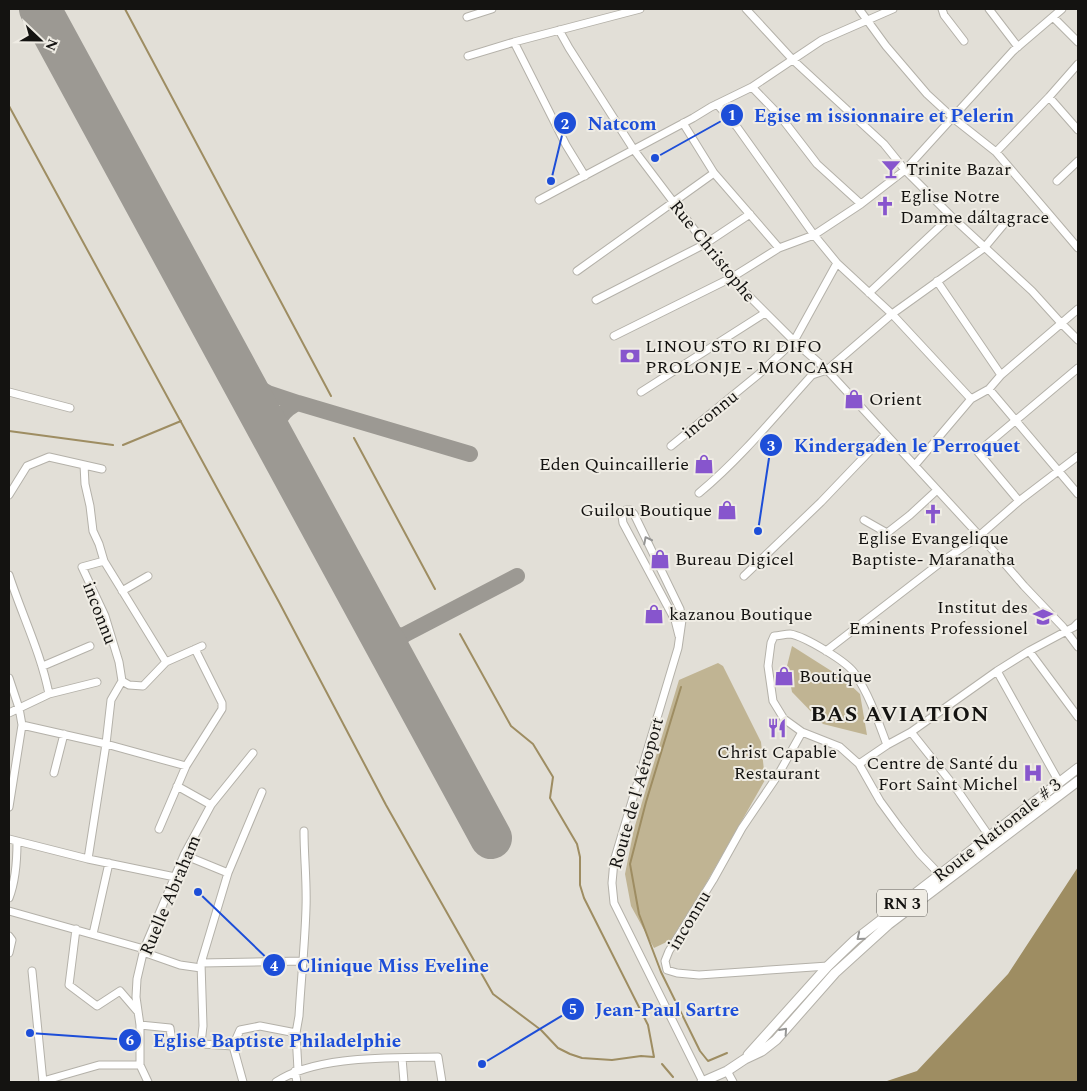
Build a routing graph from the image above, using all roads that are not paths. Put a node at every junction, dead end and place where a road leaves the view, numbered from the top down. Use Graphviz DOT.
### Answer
graph roads {
  1 [pos="492,9"];
  2 [pos="640,9"];
  3 [pos="746,9"];
  4 [pos="859,9"];
  5 [pos="893,9"];
  6 [pos="942,9"];
  7 [pos="989,9"];
  8 [pos="1062,9"];
  9 [pos="467,17"];
  10 [pos="1053,17"];
  11 [pos="867,21"];
  12 [pos="559,30"];
  13 [pos="964,41"];
  14 [pos="514,42"];
  15 [pos="1078,42"];
  16 [pos="1018,48"];
  17 [pos="468,56"];
  18 [pos="793,60"];
  19 [pos="1078,64"];
  20 [pos="752,87"];
  21 [pos="1049,97"];
  22 [pos="714,105"];
  23 [pos="953,118"];
  24 [pos="683,123"];
  25 [pos="1078,130"];
  26 [pos="634,150"];
  27 [pos="996,152"];
  28 [pos="1078,161"];
  29 [pos="906,170"];
  30 [pos="714,173"];
  31 [pos="585,176"];
  32 [pos="1057,181"];
  33 [pos="539,200"];
  34 [pos="674,203"];
  35 [pos="860,204"];
  36 [pos="750,214"];
  37 [pos="951,216"];
  38 [pos="1004,224"];
  39 [pos="814,235"];
  40 [pos="705,244"];
  41 [pos="779,248"];
  42 [pos="984,248"];
  43 [pos="1078,248"];
  44 [pos="837,263"];
  45 [pos="577,271"];
  46 [pos="731,278"];
  47 [pos="938,281"];
  48 [pos="869,293"];
  49 [pos="596,300"];
  50 [pos="1078,309"];
  51 [pos="765,313"];
  52 [pos="892,314"];
  53 [pos="1060,324"];
  54 [pos="614,336"];
  55 [pos="1078,340"];
  56 [pos="794,341"];
  57 [pos="1078,368"];
  58 [pos="827,370"];
  59 [pos="1001,375"];
  60 [pos="989,388"];
  61 [pos="9,392"];
  62 [pos="641,392"];
  63 [pos="971,399"];
  64 [pos="70,408"];
  65 [pos="1015,420"];
  66 [pos="886,434"];
  67 [pos="671,446"];
  68 [pos="1078,456"];
  69 [pos="84,465"];
  70 [pos="915,465"];
  71 [pos="102,469"];
  72 [pos="1058,471"];
  73 [pos="936,491"];
  74 [pos="699,494"];
  75 [pos="1078,494"];
  76 [pos="9,495"];
  77 [pos="1019,501"];
  78 [pos="864,520"];
  79 [pos="979,536"];
  80 [pos="104,561"];
  81 [pos="9,575"];
  82 [pos="148,576"];
  83 [pos="744,576"];
  84 [pos="122,591"];
  85 [pos="1078,623"];
  86 [pos="1066,631"];
  87 [pos="679,636"];
  88 [pos="90,646"];
  89 [pos="1078,647"];
  90 [pos="826,651"];
  91 [pos="1029,651"];
  92 [pos="166,662"];
  93 [pos="43,666"];
  94 [pos="998,671"];
  95 [pos="9,678"];
  96 [pos="122,681"];
  97 [pos="97,682"];
  98 [pos="50,694"];
  99 [pos="19,708"];
  100 [pos="9,712"];
  101 [pos="1078,717"];
  102 [pos="22,725"];
  103 [pos="802,732"];
  104 [pos="911,732"];
  105 [pos="64,734"];
  106 [pos="106,744"];
  107 [pos="887,745"];
  108 [pos="253,753"];
  109 [pos="859,764"];
  110 [pos="186,766"];
  111 [pos="1078,768"];
  112 [pos="54,773"];
  113 [pos="1078,781"];
  114 [pos="1059,782"];
  115 [pos="177,786"];
  116 [pos="262,792"];
  117 [pos="1035,800"];
  118 [pos="210,805"];
  119 [pos="9,807"];
  120 [pos="1042,810"];
  121 [pos="159,829"];
  122 [pos="304,831"];
  123 [pos="989,836"];
  124 [pos="9,839"];
  125 [pos="17,842"];
  126 [pos="184,855"];
  127 [pos="88,859"];
  128 [pos="109,863"];
  129 [pos="228,872"];
  130 [pos="175,877"];
  131 [pos="942,878"];
  132 [pos="9,898"];
  133 [pos="9,911"];
  134 [pos="76,930"];
  135 [pos="93,934"];
  136 [pos="9,936"];
  137 [pos="144,950"];
  138 [pos="9,953"];
  139 [pos="302,961"];
  140 [pos="201,965"];
  141 [pos="828,966"];
  142 [pos="32,971"];
  143 [pos="138,1013"];
  144 [pos="140,1025"];
  145 [pos="296,1033"];
  146 [pos="201,1043"];
  147 [pos="232,1046"];
  148 [pos="402,1058"];
  149 [pos="745,1059"];
  150 [pos="140,1065"];
  151 [pos="727,1070"];
  152 [pos="296,1071"];
  153 [pos="43,1081"];
  154 [pos="148,1082"];
  155 [pos="243,1082"];
  156 [pos="276,1082"];
  157 [pos="297,1082"];
  158 [pos="404,1082"];
  159 [pos="442,1082"];
  160 [pos="703,1082"];
  161 [pos="733,1082"];
  1 -- 9 [label="street"];
  2 -- 12 [label="street"];
  3 -- 18 [label="street"];
  4 -- 11 [label="street"];
  5 -- 11 [label="street"];
  6 -- 13 [label="street"];
  7 -- 16 [label="street"];
  8 -- 10 [label="street"];
  10 -- 15 [label="street"];
  10 -- 16 [label="street"];
  11 -- 18 [label="street"];
  11 -- 23 [label="street"];
  12 -- 14 [label="street"];
  12 -- 26 [label="street, Rue Christophe"];
  14 -- 17 [label="street"];
  14 -- 31 [label="street"];
  16 -- 23 [label="street"];
  18 -- 20 [label="street"];
  18 -- 29 [label="street"];
  19 -- 21 [label="street"];
  20 -- 22 [label="street"];
  20 -- 35 [label="street"];
  21 -- 25 [label="street"];
  21 -- 27 [label="street"];
  22 -- 24 [label="street"];
  22 -- 39 [label="street"];
  23 -- 27 [label="street"];
  23 -- 29 [label="street"];
  24 -- 26 [label="street"];
  24 -- 30 [label="street"];
  26 -- 31 [label="street"];
  26 -- 34 [label="street, Rue Christophe"];
  27 -- 43 [label="street"];
  28 -- 32 [label="street"];
  29 -- 35 [label="street"];
  29 -- 37 [label="street"];
  30 -- 34 [label="street"];
  30 -- 36 [label="street"];
  31 -- 33 [label="street"];
  34 -- 40 [label="street, Rue Christophe"];
  34 -- 45 [label="street"];
  35 -- 39 [label="street"];
  36 -- 40 [label="street"];
  36 -- 41 [label="street"];
  37 -- 42 [label="street"];
  37 -- 48 [label="street"];
  38 -- 42 [label="street"];
  39 -- 41 [label="street"];
  39 -- 44 [label="street"];
  40 -- 46 [label="street, Rue Christophe"];
  40 -- 49 [label="street"];
  41 -- 46 [label="street"];
  42 -- 47 [label="street"];
  42 -- 53 [label="street"];
  44 -- 48 [label="street"];
  44 -- 56 [label="street, inconnu"];
  46 -- 51 [label="street, Rue Christophe"];
  46 -- 54 [label="street"];
  47 -- 52 [label="street"];
  47 -- 59 [label="street"];
  48 -- 52 [label="street"];
  50 -- 53 [label="street"];
  51 -- 56 [label="street, Rue Christophe"];
  51 -- 62 [label="street"];
  52 -- 58 [label="street"];
  52 -- 63 [label="street"];
  53 -- 55 [label="street"];
  53 -- 59 [label="street"];
  56 -- 58 [label="street, Rue Christophe"];
  56 -- 67 [label="street, inconnu"];
  57 -- 65 [label="street"];
  58 -- 66 [label="street, Rue Christophe"];
  58 -- 74 [label="street"];
  59 -- 60 [label="street"];
  60 -- 63 [label="street"];
  60 -- 65 [label="street"];
  61 -- 64 [label="street"];
  63 -- 70 [label="street"];
  65 -- 72 [label="street"];
  65 -- 77 [label="street"];
  66 -- 70 [label="street, Rue Christophe"];
  66 -- 83 [label="street"];
  68 -- 72 [label="street"];
  69 -- 71 [label="street"];
  69 -- 76 [label="street"];
  69 -- 80 [label="street, inconnu"];
  70 -- 73 [label="street, Rue Christophe"];
  72 -- 75 [label="street"];
  72 -- 77 [label="street"];
  73 -- 78 [label="street"];
  73 -- 79 [label="street, Rue Christophe"];
  77 -- 79 [label="street"];
  79 -- 86 [label="street, Rue Christophe"];
  79 -- 90 [label="street"];
  80 -- 84 [label="street, inconnu"];
  80 -- 96 [label="street, inconnu"];
  81 -- 93 [label="street"];
  82 -- 84 [label="street, inconnu"];
  84 -- 92 [label="street, inconnu"];
  85 -- 86 [label="street"];
  86 -- 89 [label="street, Rue Christophe"];
  86 -- 91 [label="street"];
  87 -- 87 [label="street, Route de l'Aéroport, one-way"];
  87 -- 160 [label="street, Route de l'Aéroport"];
  88 -- 93 [label="street, inconnu"];
  90 -- 103 [label="street"];
  90 -- 107 [label="street"];
  91 -- 94 [label="street"];
  91 -- 101 [label="street"];
  92 -- 96 [label="street"];
  92 -- 110 [label="street"];
  93 -- 98 [label="street"];
  94 -- 104 [label="street"];
  94 -- 114 [label="street"];
  95 -- 99 [label="street"];
  96 -- 106 [label="street"];
  97 -- 98 [label="street"];
  98 -- 99 [label="street"];
  99 -- 100 [label="street"];
  99 -- 102 [label="street"];
  102 -- 105 [label="street"];
  102 -- 119 [label="street"];
  103 -- 109 [label="street"];
  103 -- 141 [label="street, inconnu"];
  104 -- 107 [label="street"];
  104 -- 123 [label="street"];
  105 -- 106 [label="street"];
  105 -- 112 [label="street"];
  106 -- 110 [label="street"];
  106 -- 127 [label="street"];
  107 -- 109 [label="street"];
  108 -- 118 [label="street, Ruelle Abraham"];
  109 -- 131 [label="street"];
  110 -- 115 [label="street"];
  111 -- 114 [label="main road, Route Nationale # 3 / RN 3"];
  113 -- 120 [label="main road, Route Nationale # 3 / RN 3"];
  114 -- 117 [label="main road, Route Nationale # 3 / RN 3"];
  115 -- 118 [label="street"];
  115 -- 121 [label="street"];
  116 -- 129 [label="street"];
  117 -- 120 [label="main road"];
  117 -- 123 [label="main road, Route Nationale # 3 / RN 3"];
  118 -- 126 [label="street, Ruelle Abraham"];
  120 -- 131 [label="main road, Route Nationale # 3 / RN 3"];
  122 -- 139 [label="street"];
  123 -- 131 [label="main road, Route Nationale # 3 / RN 3"];
  124 -- 125 [label="street"];
  125 -- 127 [label="street"];
  125 -- 132 [label="street"];
  126 -- 129 [label="street"];
  126 -- 130 [label="street, Ruelle Abraham"];
  127 -- 128 [label="street"];
  128 -- 130 [label="street"];
  128 -- 135 [label="street"];
  129 -- 140 [label="street"];
  130 -- 137 [label="street, Ruelle Abraham"];
  131 -- 141 [label="main road, Route Nationale # 3 / RN 3, one-way"];
  149 -- 131 [label="main road, Route Nationale # 3 / RN 3, one-way"];
  133 -- 134 [label="street"];
  134 -- 135 [label="street"];
  134 -- 143 [label="street"];
  135 -- 137 [label="street"];
  136 -- 138 [label="street"];
  137 -- 140 [label="street"];
  137 -- 143 [label="street, Ruelle Abraham"];
  139 -- 140 [label="street"];
  139 -- 145 [label="street"];
  140 -- 146 [label="street"];
  141 -- 149 [label="main road, Route Nationale # 3 / RN 3"];
  142 -- 153 [label="street"];
  143 -- 144 [label="street, Ruelle Abraham"];
  144 -- 146 [label="street"];
  144 -- 150 [label="street, Ruelle Abraham"];
  145 -- 147 [label="street"];
  145 -- 152 [label="street"];
  146 -- 147 [label="street"];
  147 -- 155 [label="street"];
  148 -- 152 [label="street"];
  148 -- 158 [label="street"];
  148 -- 159 [label="street"];
  149 -- 151 [label="main road, Route Nationale # 3 / RN 3"];
  150 -- 153 [label="street"];
  150 -- 154 [label="street, Ruelle Abraham"];
  151 -- 160 [label="main road, Route Nationale # 3 / RN 3"];
  151 -- 161 [label="street"];
  152 -- 156 [label="street"];
  152 -- 157 [label="street"];
}
